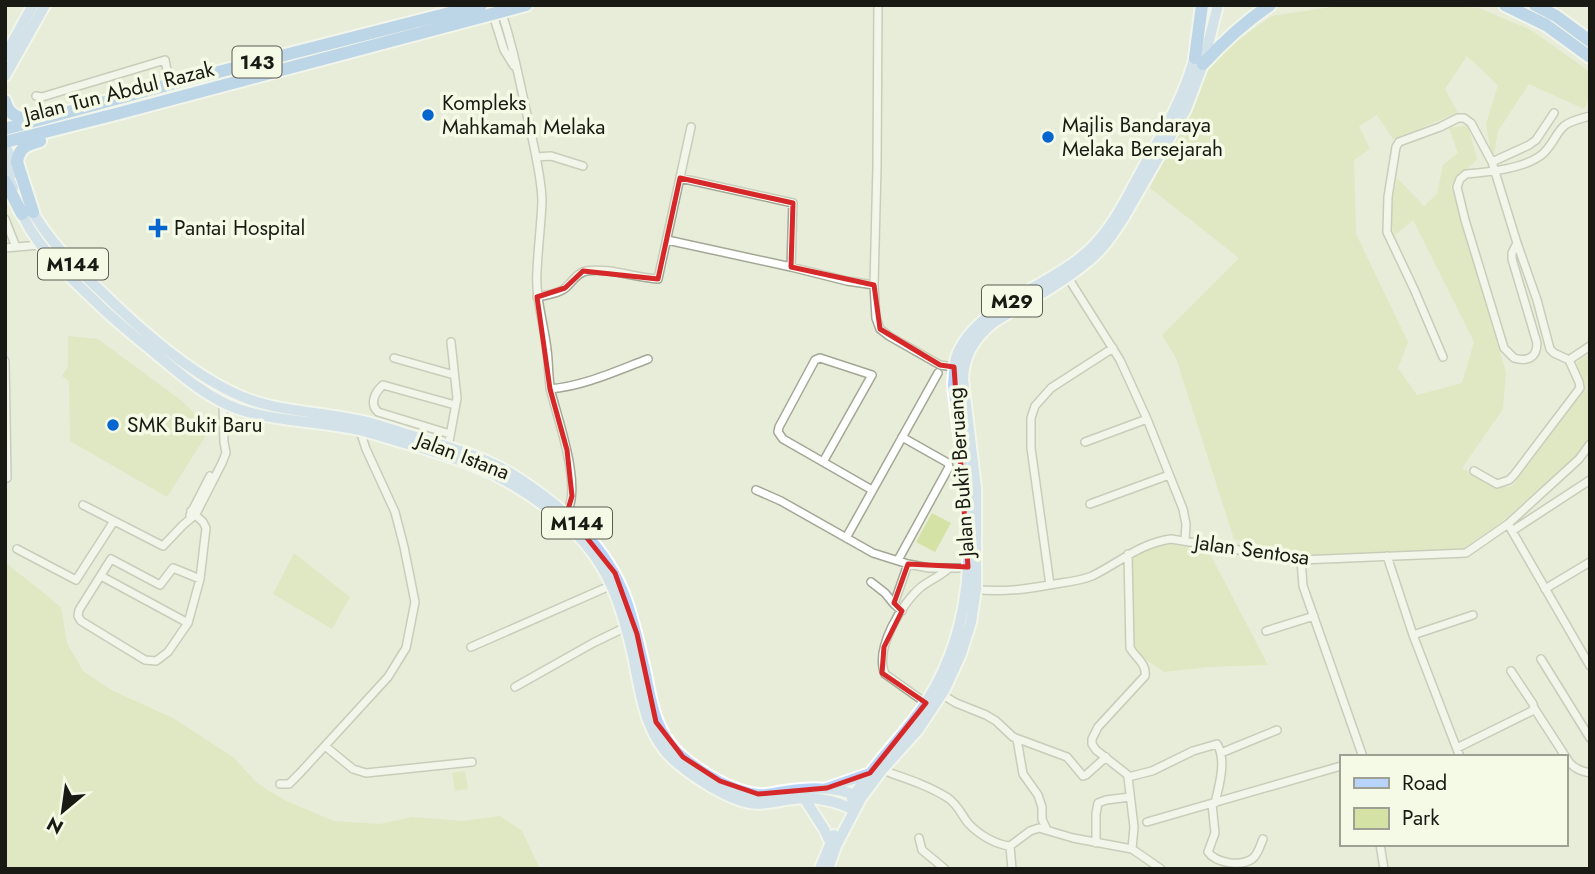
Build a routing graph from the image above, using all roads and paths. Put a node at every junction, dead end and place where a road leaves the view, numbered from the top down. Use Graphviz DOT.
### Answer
graph roads {
  1 [pos="33,5"];
  2 [pos="45,5"];
  3 [pos="481,5"];
  4 [pos="526,5"];
  5 [pos="878,5"];
  6 [pos="1202,5"];
  7 [pos="1208,5"];
  8 [pos="1218,5"];
  9 [pos="1270,5"];
  10 [pos="1505,5"];
  11 [pos="1535,5"];
  12 [pos="496,9"];
  13 [pos="1590,41"];
  14 [pos="5,56"];
  15 [pos="1590,57"];
  16 [pos="1199,61"];
  17 [pos="518,72"];
  18 [pos="5,76"];
  19 [pos="170,85"];
  20 [pos="36,96"];
  21 [pos="5,101"];
  22 [pos="1554,113"];
  23 [pos="116,114"];
  24 [pos="1590,116"];
  25 [pos="33,121"];
  26 [pos="691,127"];
  27 [pos="5,129"];
  28 [pos="5,143"];
  29 [pos="536,157"];
  30 [pos="1492,162"];
  31 [pos="583,166"];
  32 [pos="5,168"];
  33 [pos="1495,171"];
  34 [pos="680,178"];
  35 [pos="5,181"];
  36 [pos="27,213"];
  37 [pos="5,219"];
  38 [pos="7,229"];
  39 [pos="667,240"];
  40 [pos="1517,243"];
  41 [pos="40,245"];
  42 [pos="16,247"];
  43 [pos="5,248"];
  44 [pos="791,267"];
  45 [pos="1067,276"];
  46 [pos="874,285"];
  47 [pos="537,296"];
  48 [pos="451,342"];
  49 [pos="1590,346"];
  50 [pos="1113,348"];
  51 [pos="1443,357"];
  52 [pos="394,358"];
  53 [pos="648,359"];
  54 [pos="1569,360"];
  55 [pos="5,361"];
  56 [pos="185,363"];
  57 [pos="954,367"];
  58 [pos="938,373"];
  59 [pos="454,375"];
  60 [pos="551,389"];
  61 [pos="223,403"];
  62 [pos="456,405"];
  63 [pos="282,407"];
  64 [pos="1147,419"];
  65 [pos="359,425"];
  66 [pos="450,434"];
  67 [pos="902,437"];
  68 [pos="1085,442"];
  69 [pos="1590,444"];
  70 [pos="448,447"];
  71 [pos="823,462"];
  72 [pos="1474,471"];
  73 [pos="1169,475"];
  74 [pos="5,478"];
  75 [pos="1590,480"];
  76 [pos="756,490"];
  77 [pos="872,490"];
  78 [pos="1090,504"];
  79 [pos="83,505"];
  80 [pos="192,515"];
  81 [pos="564,516"];
  82 [pos="114,521"];
  83 [pos="1510,528"];
  84 [pos="846,538"];
  85 [pos="1185,540"];
  86 [pos="17,549"];
  87 [pos="1128,554"];
  88 [pos="1387,556"];
  89 [pos="898,560"];
  90 [pos="1301,560"];
  91 [pos="1590,562"];
  92 [pos="908,564"];
  93 [pos="949,568"];
  94 [pos="972,568"];
  95 [pos="101,576"];
  96 [pos="200,579"];
  97 [pos="871,582"];
  98 [pos="612,585"];
  99 [pos="1050,585"];
  100 [pos="972,589"];
  101 [pos="1545,589"];
  102 [pos="894,604"];
  103 [pos="902,611"];
  104 [pos="1473,615"];
  105 [pos="1314,616"];
  106 [pos="188,623"];
  107 [pos="626,627"];
  108 [pos="1266,631"];
  109 [pos="1413,635"];
  110 [pos="471,648"];
  111 [pos="1541,659"];
  112 [pos="1590,666"];
  113 [pos="1511,671"];
  114 [pos="515,687"];
  115 [pos="941,694"];
  116 [pos="926,703"];
  117 [pos="1534,708"];
  118 [pos="1277,730"];
  119 [pos="1590,738"];
  120 [pos="1017,739"];
  121 [pos="325,746"];
  122 [pos="1222,753"];
  123 [pos="1459,753"];
  124 [pos="1362,755"];
  125 [pos="1564,755"];
  126 [pos="1106,757"];
  127 [pos="1567,759"];
  128 [pos="472,762"];
  129 [pos="1340,766"];
  130 [pos="883,770"];
  131 [pos="870,773"];
  132 [pos="1590,773"];
  133 [pos="1129,776"];
  134 [pos="280,784"];
  135 [pos="827,788"];
  136 [pos="858,796"];
  137 [pos="1130,797"];
  138 [pos="804,798"];
  139 [pos="1213,804"];
  140 [pos="851,808"];
  141 [pos="1147,822"];
  142 [pos="1047,830"];
  143 [pos="919,838"];
  144 [pos="1264,839"];
  145 [pos="830,842"];
  146 [pos="1096,843"];
  147 [pos="1010,846"];
  148 [pos="1380,846"];
  149 [pos="1132,849"];
  150 [pos="1156,867"];
  151 [pos="820,869"];
  152 [pos="828,869"];
  153 [pos="945,869"];
  154 [pos="1012,869"];
  155 [pos="1384,869"];
  1 -- 14 [label="main road"];
  2 -- 18 [label="main road"];
  3 -- 19 [label="highway, Jalan Tun Abdul Razak / 143"];
  4 -- 12 [label="highway, Jalan Tun Abdul Razak / 143"];
  5 -- 46 [label="street"];
  6 -- 16 [label="highway"];
  7 -- 16 [label="main road, Jalan Bukit Beruang / M29"];
  8 -- 16 [label="main road, Jalan Bukit Beruang / M29"];
  9 -- 16 [label="highway"];
  10 -- 15 [label="highway"];
  11 -- 13 [label="highway"];
  12 -- 17 [label="street"];
  12 -- 17 [label="street"];
  12 -- 23 [label="highway, Jalan Tun Abdul Razak / 143"];
  16 -- 45 [label="main road, Jalan Bukit Beruang / M29"];
  16 -- 57 [label="main road, Jalan Bukit Beruang / M29"];
  17 -- 29 [label="street"];
  19 -- 20 [label="street"];
  19 -- 25 [label="highway, Jalan Tun Abdul Razak / 143"];
  21 -- 25 [label="highway"];
  22 -- 30 [label="street"];
  23 -- 28 [label="highway, Jalan Tun Abdul Razak / 143"];
  23 -- 36 [label="highway"];
  24 -- 33 [label="street"];
  25 -- 27 [label="highway, Jalan Tun Abdul Razak / 143"];
  26 -- 34 [label="street"];
  28 -- 36 [label="main road, Jalan Istana / M144"];
  29 -- 31 [label="street"];
  29 -- 47 [label="street"];
  30 -- 33 [label="street"];
  30 -- 51 [label="street"];
  32 -- 36 [label="main road, Jalan Istana / M144"];
  33 -- 40 [label="street"];
  33 -- 40 [label="street"];
  34 -- 39 [label="street"];
  34 -- 44 [label="street"];
  35 -- 36 [label="highway"];
  36 -- 41 [label="main road, Jalan Istana / M144"];
  36 -- 56 [label="main road, Jalan Istana / M144"];
  37 -- 38 [label="street"];
  38 -- 42 [label="street"];
  39 -- 44 [label="street"];
  39 -- 47 [label="street"];
  40 -- 54 [label="street"];
  41 -- 42 [label="street"];
  41 -- 61 [label="main road, Jalan Istana / M144"];
  42 -- 43 [label="street"];
  44 -- 46 [label="street"];
  45 -- 50 [label="street"];
  45 -- 94 [label="main road, Jalan Bukit Beruang / M29"];
  46 -- 57 [label="street"];
  47 -- 60 [label="street"];
  48 -- 59 [label="street"];
  49 -- 54 [label="street"];
  50 -- 64 [label="street"];
  50 -- 99 [label="street"];
  52 -- 59 [label="street"];
  53 -- 60 [label="street"];
  54 -- 72 [label="street"];
  55 -- 74 [label="street"];
  56 -- 61 [label="main road"];
  56 -- 63 [label="main road, Jalan Istana / M144"];
  57 -- 94 [label="main road, Jalan Bukit Beruang / M29"];
  58 -- 67 [label="street"];
  59 -- 62 [label="street"];
  60 -- 81 [label="street"];
  61 -- 63 [label="main road"];
  61 -- 65 [label="main road, Jalan Istana / M144"];
  61 -- 80 [label="street"];
  62 -- 66 [label="street"];
  62 -- 66 [label="street"];
  63 -- 65 [label="main road, Jalan Istana / M144"];
  64 -- 68 [label="street"];
  64 -- 73 [label="street"];
  65 -- 70 [label="main road, Jalan Istana / M144"];
  65 -- 81 [label="main road, Jalan Istana / M144"];
  65 -- 121 [label="street"];
  66 -- 70 [label="street"];
  67 -- 77 [label="street"];
  67 -- 89 [label="street"];
  69 -- 83 [label="street, Jalan Sentosa"];
  70 -- 81 [label="main road, Jalan Istana / M144"];
  71 -- 71 [label="street"];
  71 -- 77 [label="street"];
  73 -- 78 [label="street"];
  73 -- 85 [label="street"];
  75 -- 83 [label="street"];
  76 -- 84 [label="street"];
  77 -- 84 [label="street"];
  79 -- 82 [label="street"];
  80 -- 82 [label="street"];
  80 -- 96 [label="street"];
  81 -- 98 [label="main road, Jalan Istana / M144"];
  81 -- 135 [label="main road, Jalan Istana / M144"];
  82 -- 86 [label="street"];
  83 -- 88 [label="street, Jalan Sentosa"];
  83 -- 101 [label="street"];
  84 -- 89 [label="street"];
  85 -- 87 [label="street, Jalan Sentosa"];
  85 -- 90 [label="street, Jalan Sentosa"];
  87 -- 99 [label="street, Jalan Sentosa"];
  87 -- 126 [label="street"];
  88 -- 90 [label="street, Jalan Sentosa"];
  88 -- 109 [label="street"];
  89 -- 92 [label="street"];
  90 -- 105 [label="street"];
  91 -- 101 [label="street"];
  92 -- 93 [label="street"];
  92 -- 102 [label="street"];
  93 -- 94 [label="street"];
  93 -- 103 [label="street"];
  94 -- 100 [label="main road, Jalan Bukit Beruang / M29"];
  95 -- 96 [label="street"];
  95 -- 106 [label="street"];
  95 -- 106 [label="street"];
  96 -- 106 [label="street"];
  97 -- 102 [label="street"];
  98 -- 107 [label="main road, Jalan Istana / M144"];
  98 -- 110 [label="street"];
  99 -- 100 [label="street, Jalan Sentosa"];
  100 -- 115 [label="main road, Jalan Bukit Beruang / M29"];
  100 -- 116 [label="main road, Jalan Bukit Beruang / M29"];
  101 -- 112 [label="street"];
  102 -- 103 [label="street"];
  103 -- 116 [label="street"];
  104 -- 109 [label="street"];
  105 -- 108 [label="street"];
  105 -- 124 [label="street"];
  107 -- 114 [label="street"];
  107 -- 138 [label="main road, Jalan Istana / M144"];
  109 -- 123 [label="street"];
  111 -- 119 [label="street"];
  113 -- 117 [label="street"];
  115 -- 120 [label="street"];
  115 -- 130 [label="main road, Jalan Bukit Beruang / M29"];
  116 -- 131 [label="main road, Jalan Bukit Beruang / M29"];
  117 -- 123 [label="street"];
  117 -- 125 [label="street"];
  118 -- 122 [label="street"];
  120 -- 126 [label="street"];
  120 -- 142 [label="street"];
  121 -- 128 [label="street"];
  121 -- 134 [label="street"];
  122 -- 133 [label="street"];
  122 -- 139 [label="street"];
  126 -- 133 [label="street"];
  127 -- 132 [label="street"];
  129 -- 139 [label="street"];
  130 -- 136 [label="main road, Jalan Bukit Beruang / M29"];
  130 -- 147 [label="street"];
  131 -- 135 [label="main road"];
  131 -- 136 [label="main road, Jalan Bukit Beruang / M29"];
  133 -- 137 [label="street"];
  135 -- 136 [label="main road, Jalan Istana / M144"];
  136 -- 140 [label="main road, Jalan Bukit Beruang / M29"];
  137 -- 146 [label="street"];
  137 -- 149 [label="street"];
  138 -- 140 [label="main road, Jalan Istana / M144"];
  138 -- 145 [label="main road"];
  139 -- 141 [label="street"];
  139 -- 144 [label="street"];
  140 -- 145 [label="main road, Jalan Bukit Beruang / M29"];
  140 -- 152 [label="main road, Jalan Bukit Beruang / M29"];
  142 -- 146 [label="street"];
  142 -- 147 [label="street"];
  143 -- 153 [label="street"];
  145 -- 151 [label="main road, Jalan Bukit Beruang / M29"];
  146 -- 149 [label="street"];
  147 -- 154 [label="street"];
  148 -- 155 [label="street"];
  149 -- 150 [label="street"];
}
